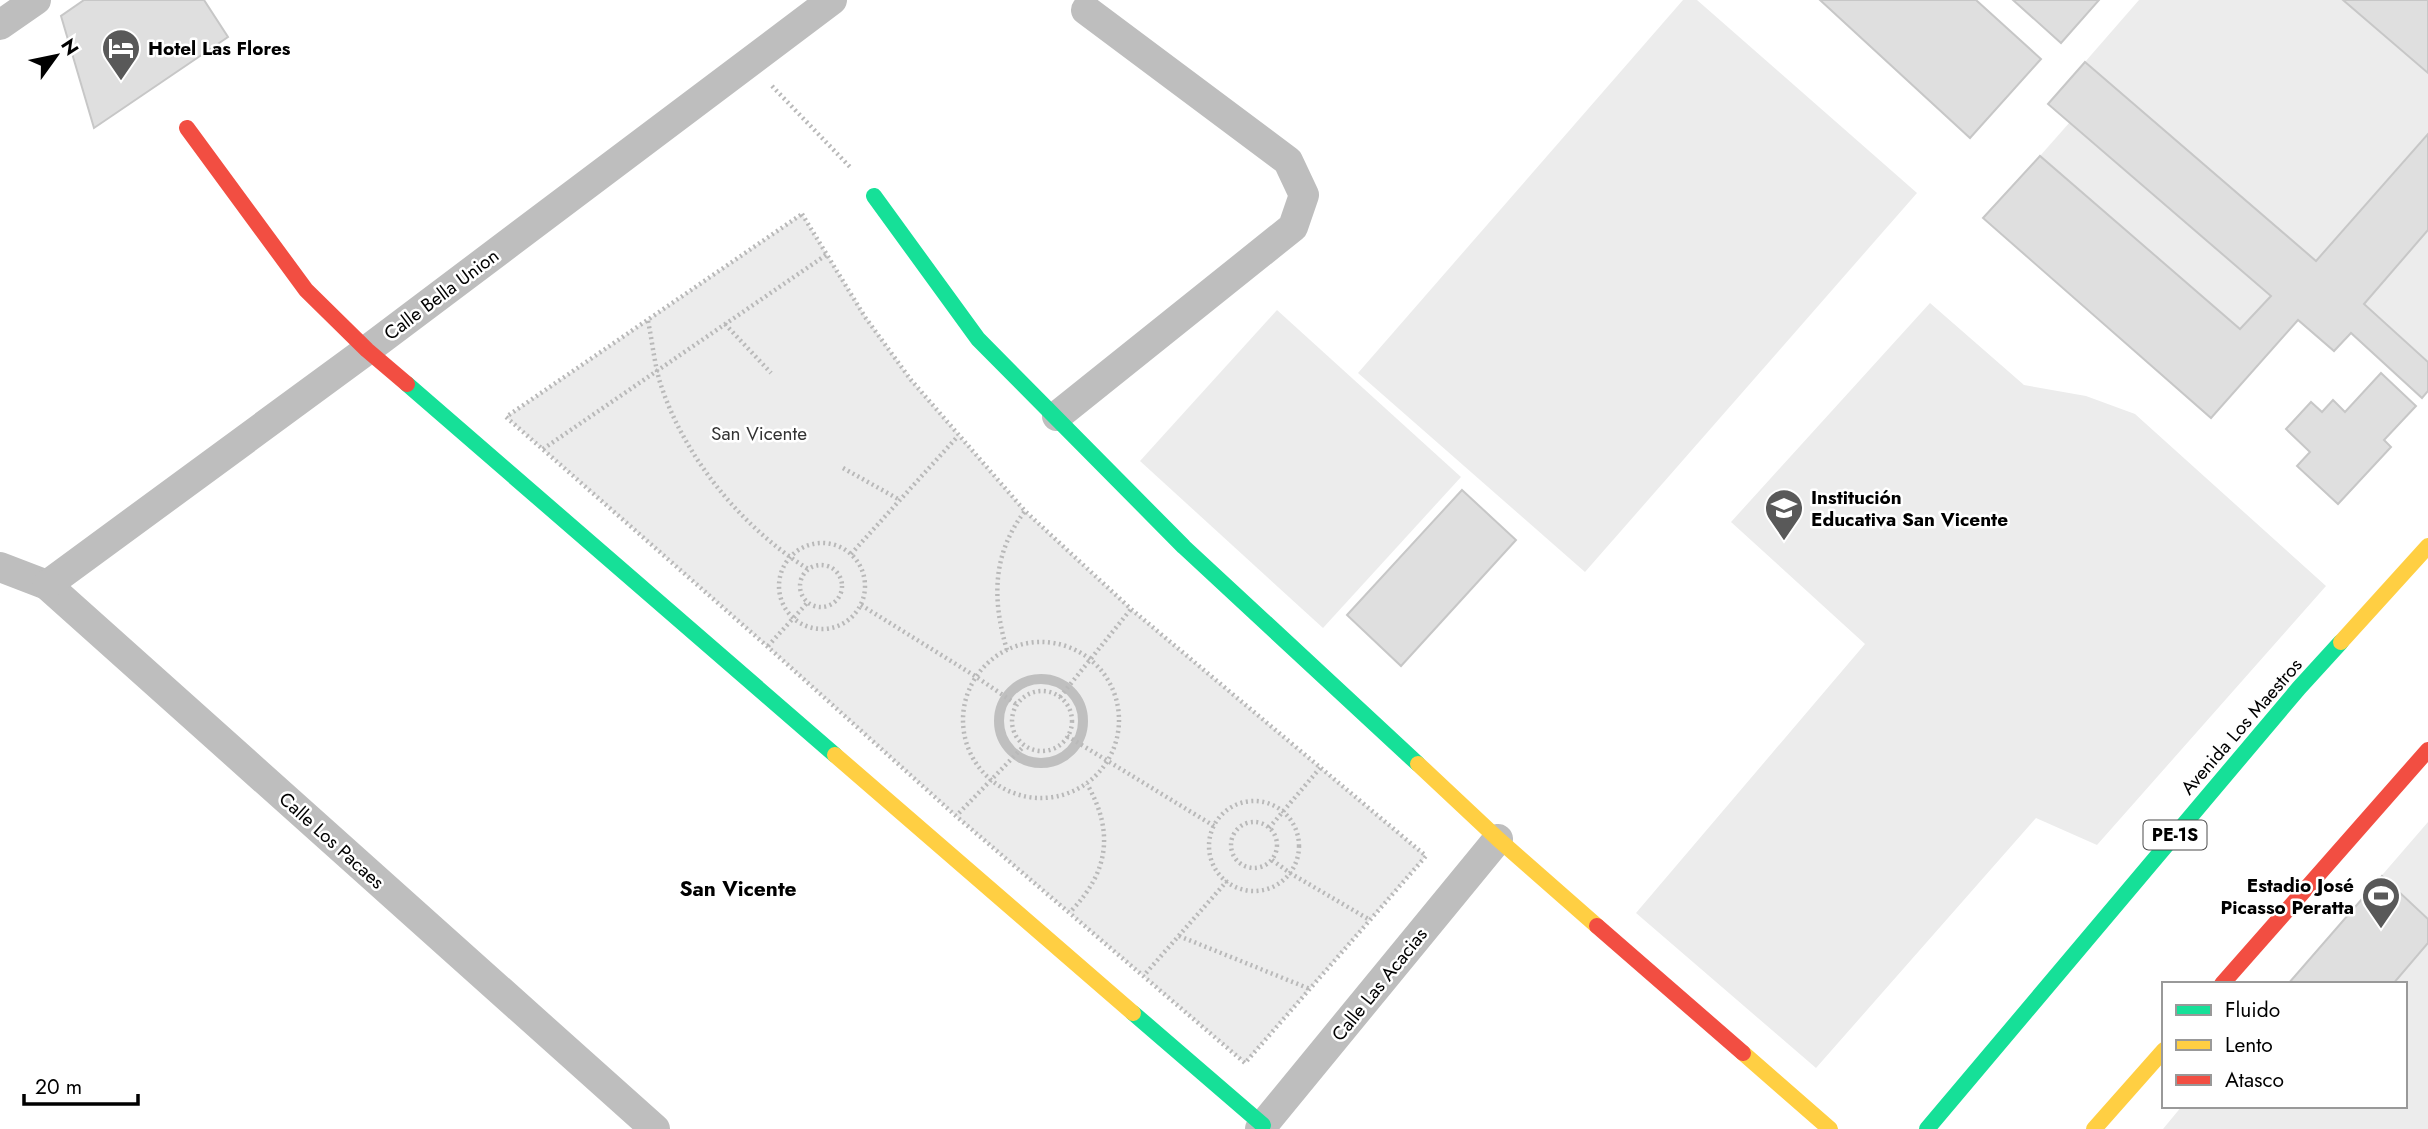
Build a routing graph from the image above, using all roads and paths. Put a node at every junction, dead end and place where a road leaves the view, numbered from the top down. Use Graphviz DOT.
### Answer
graph roads {
  1 [pos="36,0"];
  2 [pos="832,0"];
  3 [pos="1086,10"];
  4 [pos="0,25"];
  5 [pos="749,62"];
  6 [pos="187,128"];
  7 [pos="874,195"];
  8 [pos="826,255"];
  9 [pos="648,321"];
  10 [pos="725,324"];
  11 [pos="367,349"];
  12 [pos="658,370"];
  13 [pos="771,373"];
  14 [pos="1057,416"];
  15 [pos="958,436"];
  16 [pos="543,449"];
  17 [pos="843,468"];
  18 [pos="900,500"];
  19 [pos="1025,512"];
  20 [pos="2428,546"];
  21 [pos="851,554"];
  22 [pos="789,557"];
  23 [pos="0,566"];
  24 [pos="808,569"];
  25 [pos="47,584"];
  26 [pos="807,602"];
  27 [pos="861,605"];
  28 [pos="1131,609"];
  29 [pos="793,618"];
  30 [pos="768,647"];
  31 [pos="1007,650"];
  32 [pos="1092,660"];
  33 [pos="975,676"];
  34 [pos="1060,697"];
  35 [pos="1016,704"];
  36 [pos="1068,736"];
  37 [pos="1024,746"];
  38 [pos="2428,750"];
  39 [pos="1108,762"];
  40 [pos="1320,768"];
  41 [pos="989,780"];
  42 [pos="1087,784"];
  43 [pos="1283,811"];
  44 [pos="956,816"];
  45 [pos="1214,826"];
  46 [pos="1269,828"];
  47 [pos="1498,839"];
  48 [pos="1272,860"];
  49 [pos="1290,873"];
  50 [pos="1227,881"];
  51 [pos="1069,913"];
  52 [pos="1370,920"];
  53 [pos="1179,936"];
  54 [pos="1143,976"];
  55 [pos="2224,982"];
  56 [pos="1310,989"];
  57 [pos="2162,1052"];
  58 [pos="1818,1125"];
  59 [pos="1261,1127"];
  60 [pos="655,1129"];
  61 [pos="1927,1129"];
  62 [pos="2094,1129"];
  1 -- 4 [label="street"];
  2 -- 5 [label="street, Calle Bella Union"];
  3 -- 14 [label="street"];
  5 -- 7 [label="path"];
  5 -- 11 [label="street, Calle Bella Union"];
  6 -- 11 [label="main road"];
  7 -- 14 [label="main road"];
  8 -- 9 [label="path"];
  8 -- 10 [label="path"];
  8 -- 15 [label="path"];
  9 -- 12 [label="path"];
  9 -- 16 [label="path"];
  10 -- 12 [label="path"];
  10 -- 13 [label="path"];
  11 -- 25 [label="street, Calle Bella Union"];
  11 -- 59 [label="main road"];
  12 -- 16 [label="path"];
  12 -- 22 [label="path"];
  14 -- 47 [label="main road"];
  15 -- 18 [label="path"];
  15 -- 19 [label="path"];
  16 -- 30 [label="path"];
  17 -- 18 [label="path"];
  18 -- 21 [label="path"];
  19 -- 28 [label="path"];
  19 -- 31 [label="path"];
  20 -- 61 [label="main road, Avenida Los Maestros / PE-1S"];
  21 -- 22 [label="path"];
  21 -- 27 [label="path"];
  22 -- 24 [label="path"];
  22 -- 29 [label="path"];
  23 -- 25 [label="street, Calle Los Pacaes"];
  24 -- 26 [label="path"];
  24 -- 26 [label="path"];
  25 -- 60 [label="street, Calle Los Pacaes"];
  26 -- 29 [label="path"];
  27 -- 29 [label="path"];
  27 -- 33 [label="path"];
  28 -- 32 [label="path"];
  28 -- 40 [label="path"];
  29 -- 30 [label="path"];
  30 -- 44 [label="path"];
  31 -- 32 [label="path"];
  31 -- 33 [label="path"];
  32 -- 34 [label="path"];
  32 -- 39 [label="path"];
  33 -- 35 [label="path"];
  33 -- 41 [label="path"];
  34 -- 35 [label="path"];
  34 -- 36 [label="path"];
  35 -- 37 [label="path"];
  36 -- 37 [label="path"];
  36 -- 39 [label="path"];
  37 -- 41 [label="path"];
  38 -- 55 [label="main road"];
  39 -- 42 [label="path"];
  39 -- 45 [label="path"];
  40 -- 43 [label="path"];
  40 -- 52 [label="path"];
  41 -- 42 [label="path"];
  41 -- 44 [label="path"];
  42 -- 51 [label="path"];
  43 -- 45 [label="path"];
  43 -- 46 [label="path"];
  43 -- 49 [label="path"];
  44 -- 51 [label="path"];
  45 -- 50 [label="path"];
  46 -- 48 [label="path"];
  46 -- 48 [label="path"];
  47 -- 58 [label="main road"];
  47 -- 59 [label="street, Calle Las Acacias"];
  48 -- 49 [label="path"];
  49 -- 50 [label="path"];
  49 -- 52 [label="path"];
  50 -- 53 [label="path"];
  51 -- 54 [label="path"];
  52 -- 56 [label="path"];
  53 -- 54 [label="path"];
  53 -- 56 [label="path"];
  54 -- 56 [label="path"];
  57 -- 62 [label="main road"];
}
